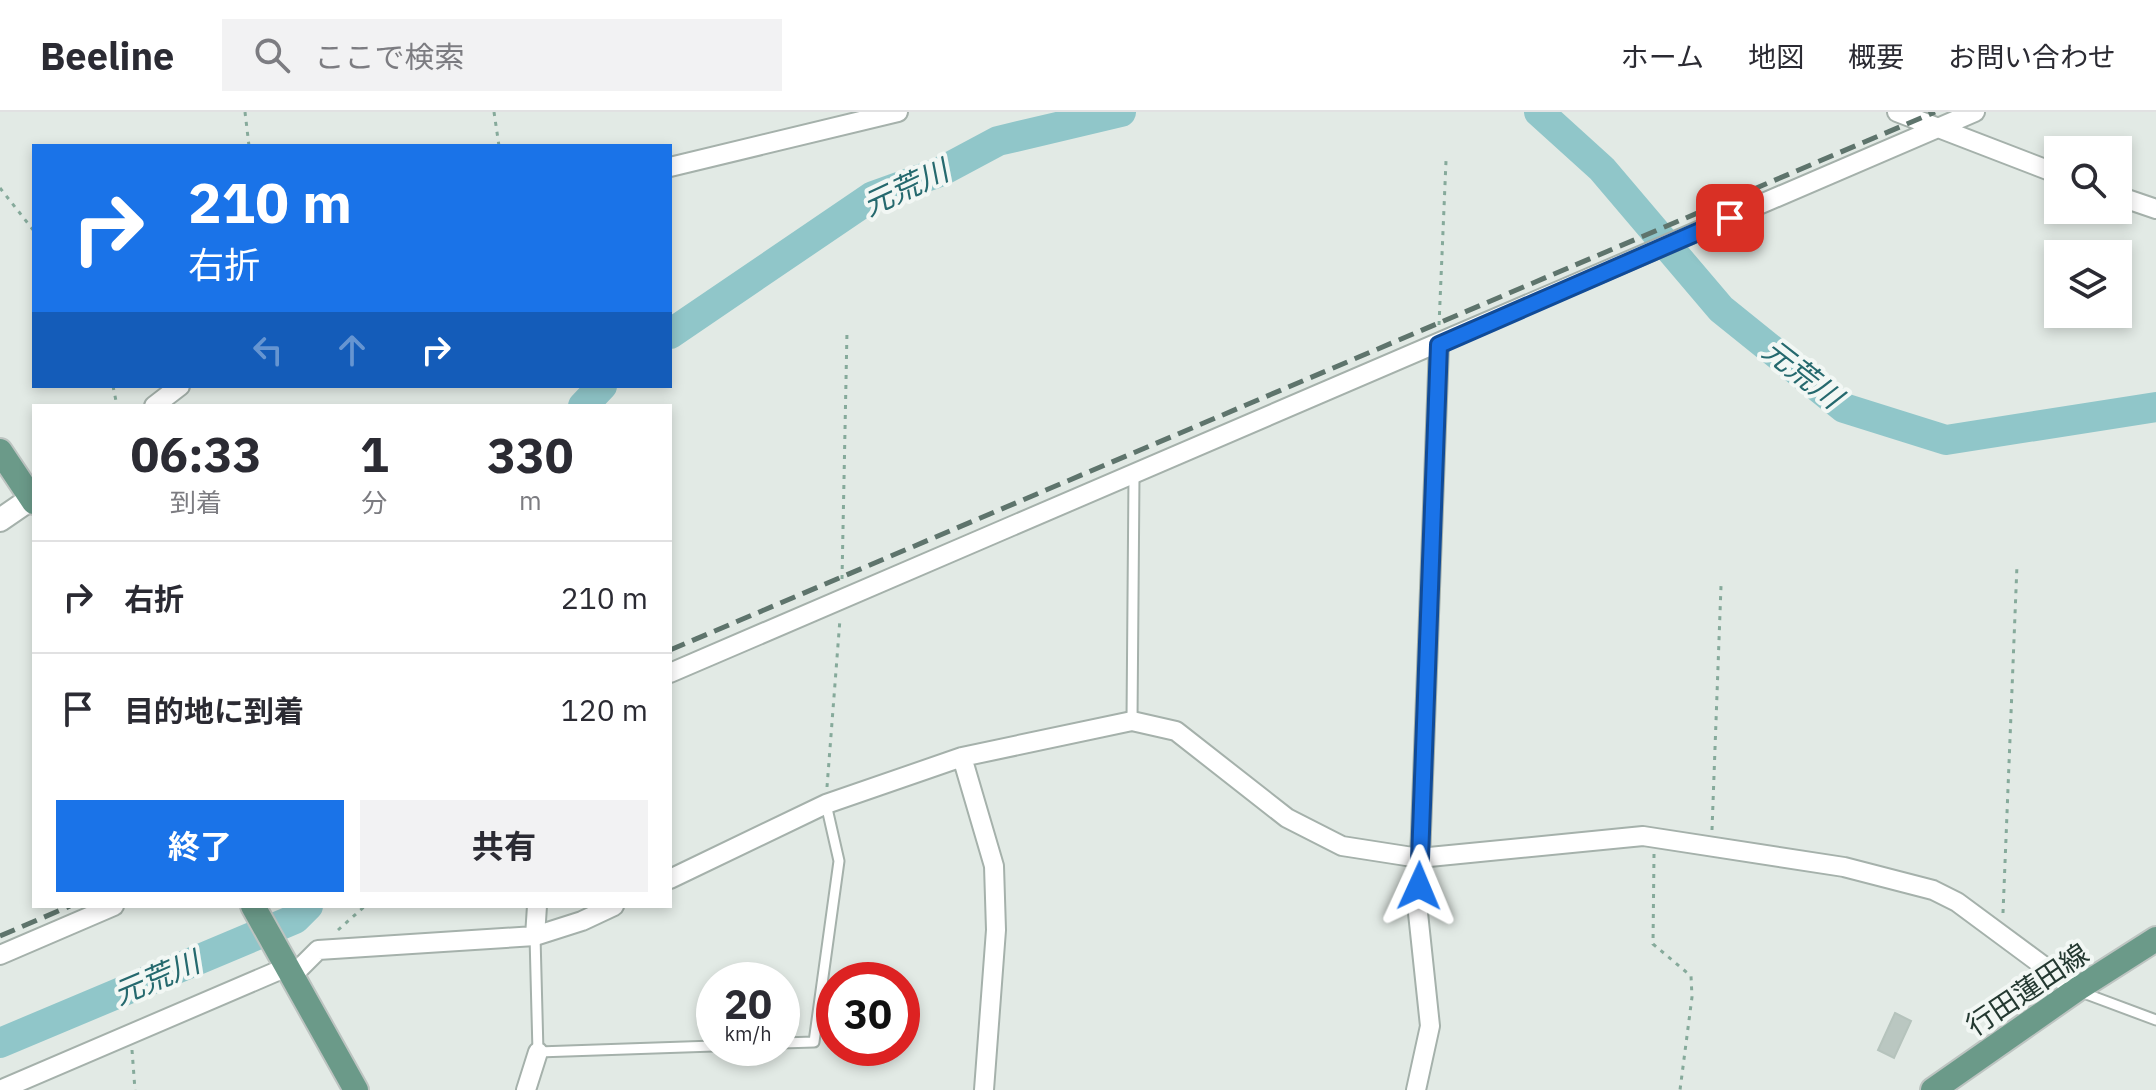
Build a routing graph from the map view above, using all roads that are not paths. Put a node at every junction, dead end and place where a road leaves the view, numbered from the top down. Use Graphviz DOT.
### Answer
graph roads {
  1 [pos="898,112"];
  2 [pos="1897,112"];
  3 [pos="1975,112"];
  4 [pos="1934,129"];
  5 [pos="672,167"];
  6 [pos="2044,169"];
  7 [pos="2132,201"];
  8 [pos="2156,209"];
  9 [pos="1439,345"];
  10 [pos="177,388"];
  11 [pos="157,404"];
  12 [pos="0,451"];
  13 [pos="1134,476"];
  14 [pos="32,497"];
  15 [pos="32,499"];
  16 [pos="0,520"];
  17 [pos="672,672"];
  18 [pos="1132,721"];
  19 [pos="962,757"];
  20 [pos="826,804"];
  21 [pos="1419,858"];
  22 [pos="672,878"];
  23 [pos="109,908"];
  24 [pos="254,908"];
  25 [pos="537,908"];
  26 [pos="610,908"];
  27 [pos="535,936"];
  28 [pos="2156,939"];
  29 [pos="0,955"];
  30 [pos="288,968"];
  31 [pos="2076,990"];
  32 [pos="2156,1020"];
  33 [pos="800,1042"];
  34 [pos="696,1047"];
  35 [pos="538,1052"];
  36 [pos="0,1090"];
  37 [pos="356,1090"];
  38 [pos="526,1090"];
  39 [pos="984,1090"];
  40 [pos="1416,1090"];
  41 [pos="1933,1090"];
  1 -- 5 [label="street"];
  2 -- 4 [label="street"];
  3 -- 4 [label="street"];
  4 -- 6 [label="street"];
  4 -- 9 [label="street"];
  7 -- 8 [label="street"];
  9 -- 13 [label="street"];
  9 -- 21 [label="street"];
  10 -- 11 [label="street"];
  12 -- 14 [label="main road"];
  13 -- 17 [label="street"];
  13 -- 18 [label="lane"];
  15 -- 16 [label="street"];
  18 -- 19 [label="street"];
  18 -- 21 [label="street"];
  19 -- 20 [label="street"];
  19 -- 39 [label="street"];
  20 -- 22 [label="street"];
  20 -- 33 [label="lane"];
  21 -- 31 [label="street"];
  21 -- 40 [label="street"];
  23 -- 29 [label="street"];
  24 -- 30 [label="main road"];
  25 -- 27 [label="street"];
  26 -- 27 [label="street"];
  27 -- 30 [label="street"];
  27 -- 35 [label="lane"];
  28 -- 31 [label="main road, 行田蓮田線"];
  30 -- 36 [label="street"];
  30 -- 37 [label="main road"];
  31 -- 32 [label="lane"];
  31 -- 41 [label="main road, 行田蓮田線"];
  34 -- 35 [label="lane"];
  35 -- 38 [label="street"];
}
